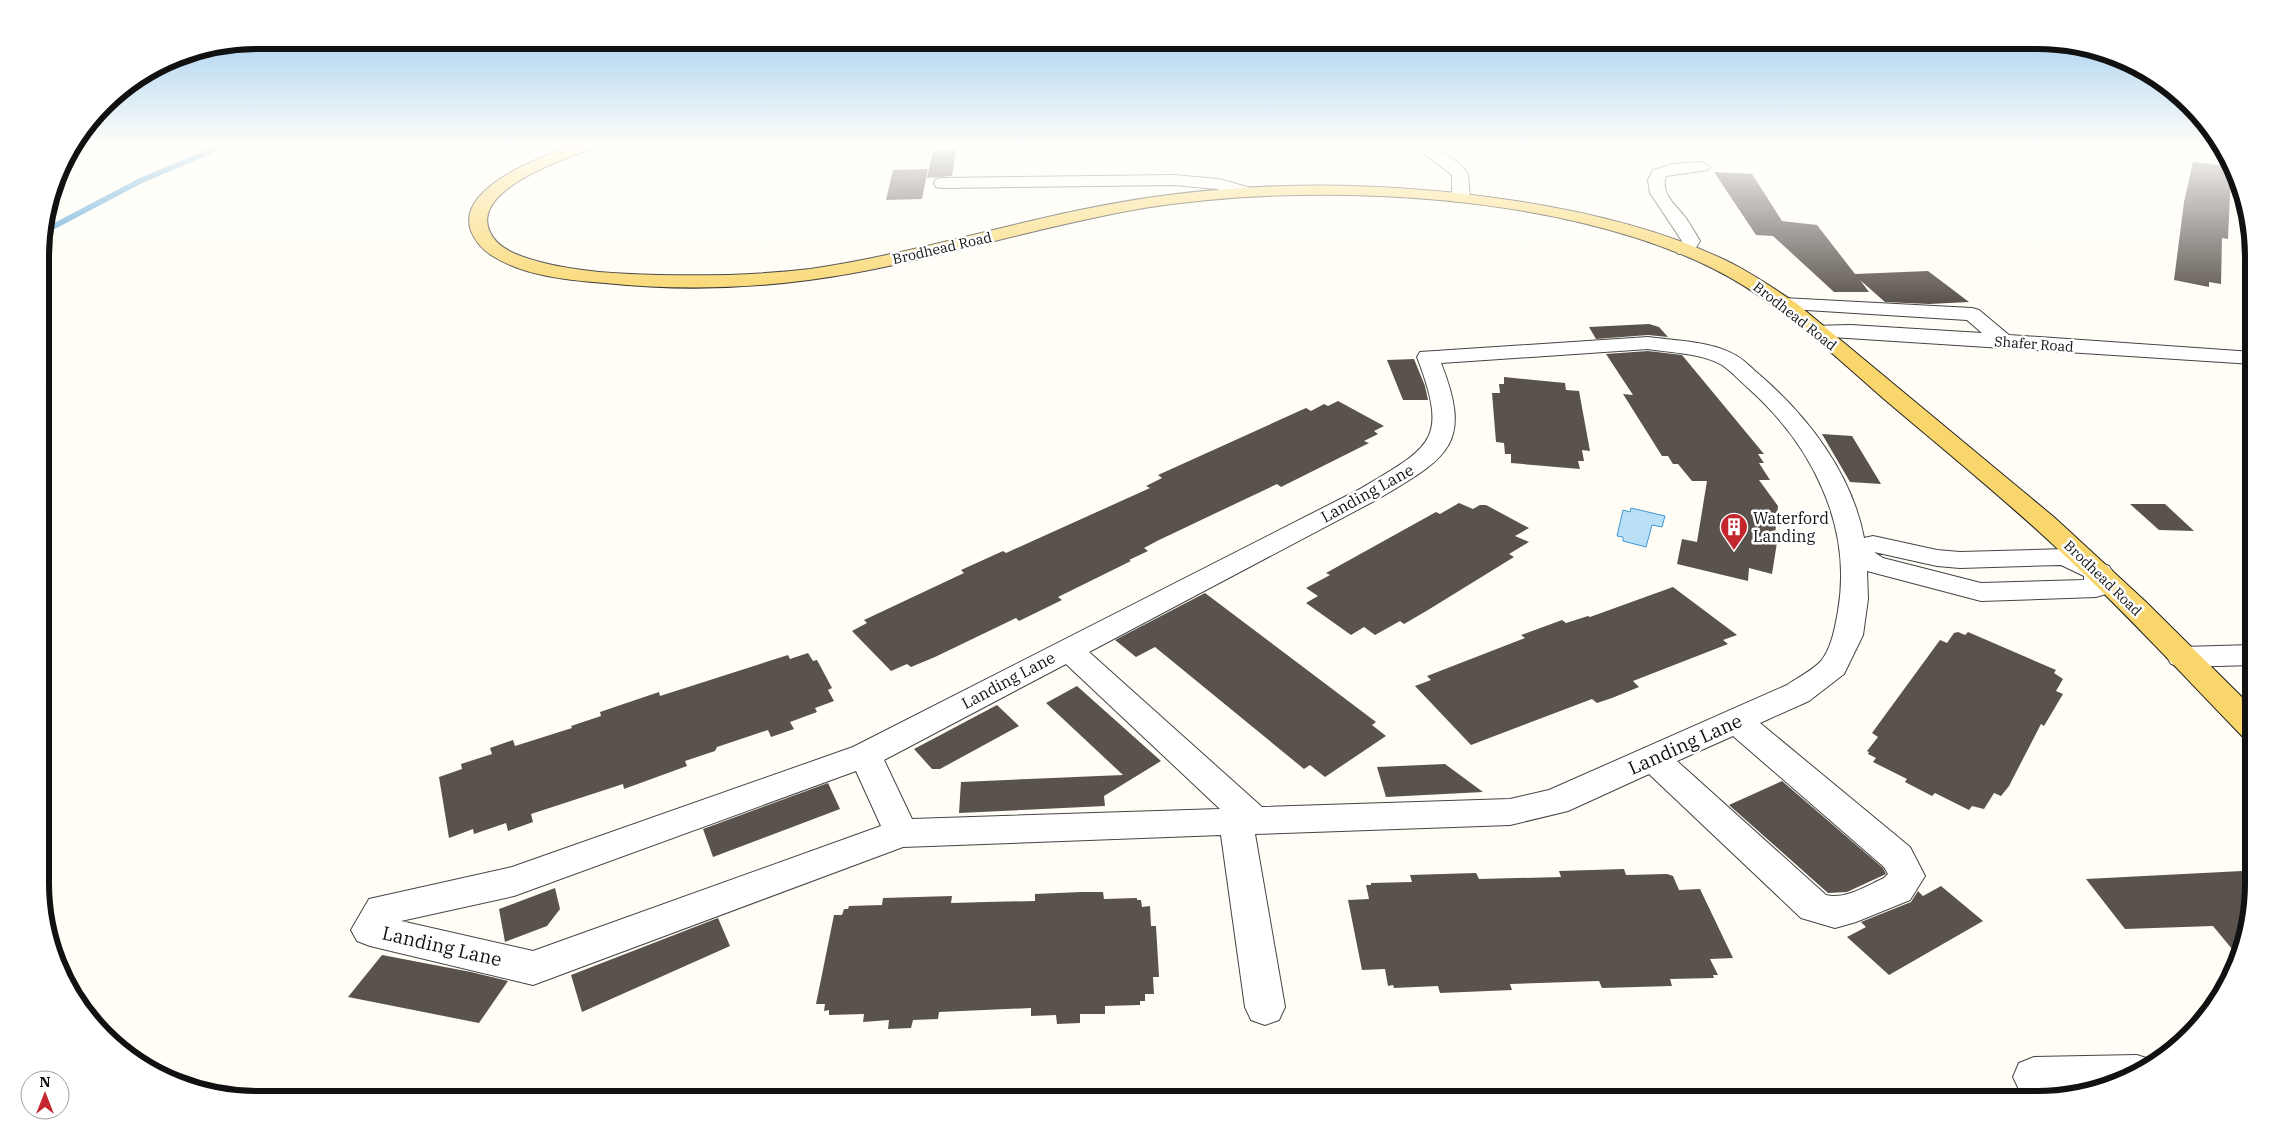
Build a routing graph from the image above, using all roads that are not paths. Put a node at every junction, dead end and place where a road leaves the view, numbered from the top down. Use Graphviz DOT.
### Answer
graph roads {
  1 [pos="489,197"];
  2 [pos="1189,197"];
  3 [pos="1450,197"];
  4 [pos="1660,197"];
  5 [pos="1461,198"];
  6 [pos="1685,250"];
  7 [pos="1783,304"];
  8 [pos="1816,330"];
  9 [pos="2003,342"];
  10 [pos="2245,358"];
  11 [pos="1853,550"];
  12 [pos="2099,572"];
  13 [pos="1068,649"];
  14 [pos="2245,655"];
  15 [pos="2182,657"];
  16 [pos="2245,715"];
  17 [pos="1736,721"];
  18 [pos="865,755"];
  19 [pos="1653,758"];
  20 [pos="1246,821"];
  21 [pos="901,834"];
  22 [pos="1265,1007"];
  23 [pos="2118,1075"];
  24 [pos="2041,1091"];
  1 -- 2 [label="main road, Brodhead Road"];
  3 -- 5 [label="main road, Brodhead Road"];
  4 -- 6 [label="street"];
  5 -- 6 [label="main road, Brodhead Road"];
  6 -- 7 [label="main road, Brodhead Road"];
  7 -- 8 [label="main road, Brodhead Road"];
  7 -- 9 [label="street"];
  8 -- 9 [label="street, Shafer Road"];
  8 -- 12 [label="main road, Brodhead Road"];
  9 -- 10 [label="street, Shafer Road"];
  11 -- 12 [label="street"];
  11 -- 13 [label="street, Landing Lane"];
  11 -- 17 [label="street, Landing Lane"];
  12 -- 15 [label="main road, Brodhead Road"];
  13 -- 18 [label="street, Landing Lane"];
  13 -- 20 [label="street"];
  14 -- 15 [label="street"];
  15 -- 16 [label="main road, Brodhead Road"];
  17 -- 19 [label="street, Landing Lane"];
  17 -- 19 [label="street"];
  18 -- 21 [label="street"];
  18 -- 21 [label="street, Landing Lane"];
  19 -- 20 [label="street, Landing Lane"];
  20 -- 21 [label="street, Landing Lane"];
  20 -- 22 [label="street"];
  23 -- 24 [label="street"];
}
